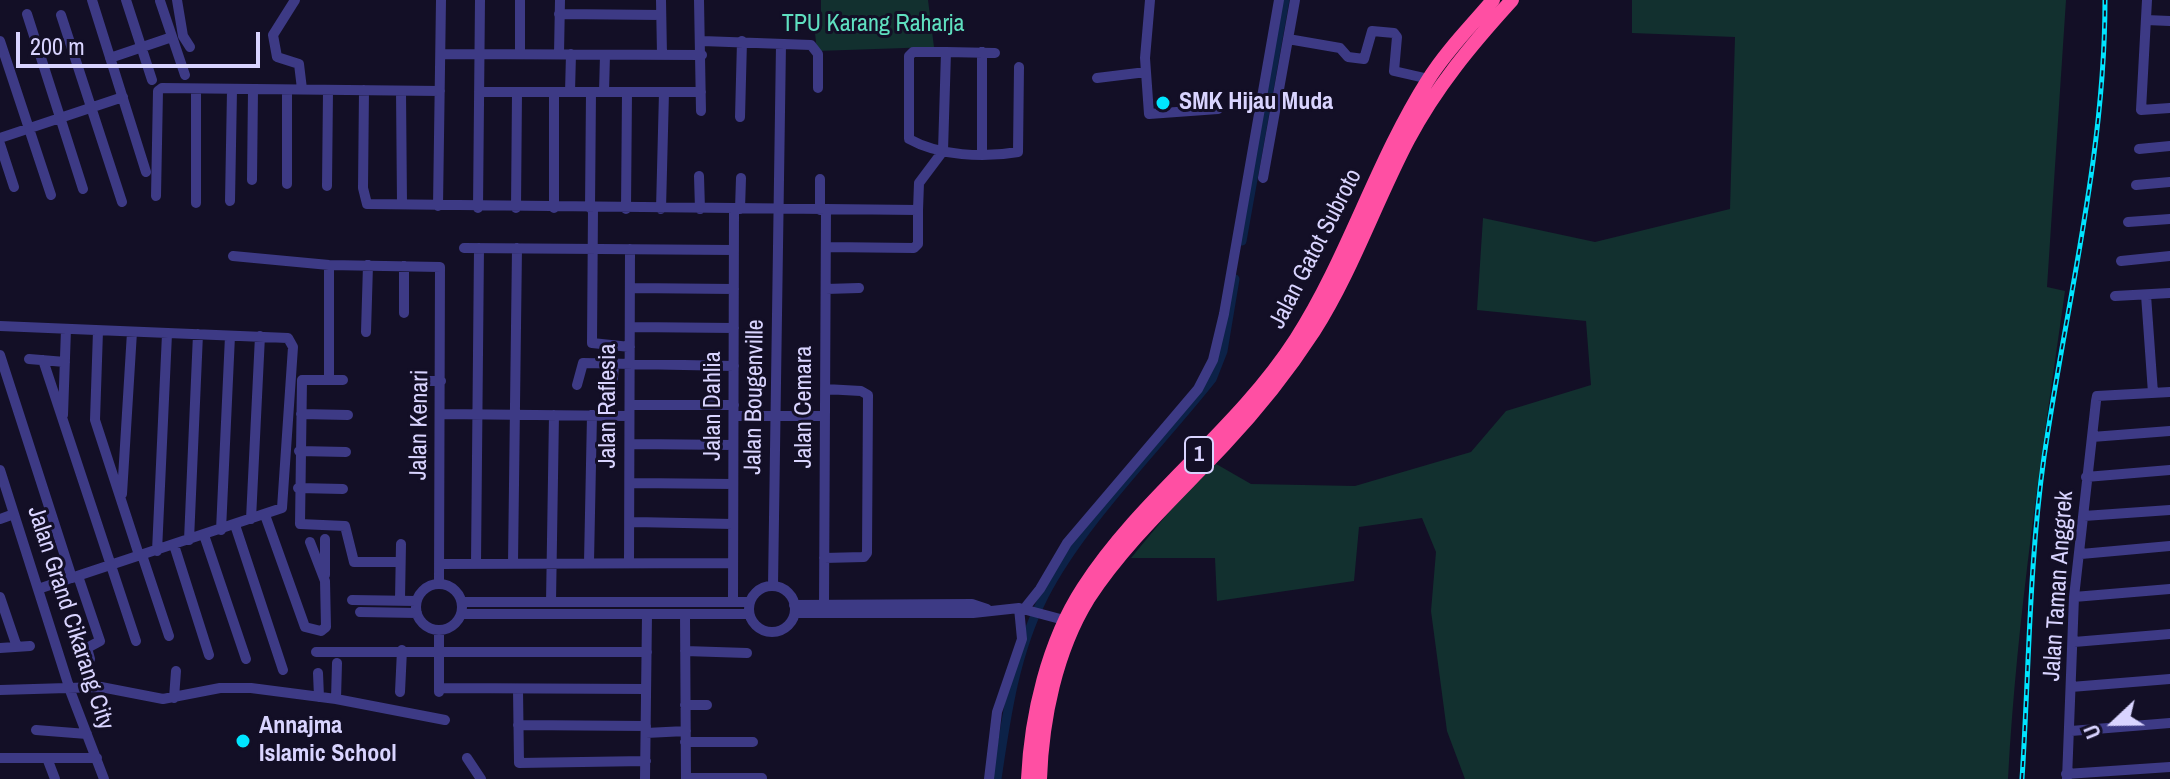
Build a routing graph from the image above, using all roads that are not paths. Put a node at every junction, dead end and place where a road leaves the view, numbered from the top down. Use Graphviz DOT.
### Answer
graph roads {
  1 [pos="92,0"];
  2 [pos="126,0"];
  3 [pos="177,0"];
  4 [pos="295,0"];
  5 [pos="441,0"];
  6 [pos="480,0"];
  7 [pos="520,0"];
  8 [pos="560,0"];
  9 [pos="661,0"];
  10 [pos="699,0"];
  11 [pos="1150,0"];
  12 [pos="1295,0"];
  13 [pos="1493,0"];
  14 [pos="1512,0"];
  15 [pos="2147,0"];
  16 [pos="160,1"];
  17 [pos="1285,9"];
  18 [pos="27,14"];
  19 [pos="559,14"];
  20 [pos="61,15"];
  21 [pos="661,15"];
  22 [pos="2146,20"];
  23 [pos="2170,21"];
  24 [pos="172,37"];
  25 [pos="1288,39"];
  26 [pos="0,41"];
  27 [pos="702,41"];
  28 [pos="742,41"];
  29 [pos="781,44"];
  30 [pos="190,47"];
  31 [pos="141,48"];
  32 [pos="946,52"];
  33 [pos="982,52"];
  34 [pos="1279,52"];
  35 [pos="995,53"];
  36 [pos="441,54"];
  37 [pos="480,54"];
  38 [pos="520,54"];
  39 [pos="559,54"];
  40 [pos="571,54"];
  41 [pos="605,55"];
  42 [pos="662,55"];
  43 [pos="702,55"];
  44 [pos="110,58"];
  45 [pos="1019,67"];
  46 [pos="1146,72"];
  47 [pos="185,75"];
  48 [pos="1097,78"];
  49 [pos="1429,79"];
  50 [pos="152,80"];
  51 [pos="818,88"];
  52 [pos="302,89"];
  53 [pos="196,90"];
  54 [pos="232,90"];
  55 [pos="253,90"];
  56 [pos="287,90"];
  57 [pos="364,90"];
  58 [pos="328,91"];
  59 [pos="401,91"];
  60 [pos="440,91"];
  61 [pos="479,92"];
  62 [pos="517,92"];
  63 [pos="554,92"];
  64 [pos="570,92"];
  65 [pos="591,92"];
  66 [pos="604,92"];
  67 [pos="627,92"];
  68 [pos="664,92"];
  69 [pos="701,92"];
  70 [pos="123,97"];
  71 [pos="2170,108"];
  72 [pos="91,109"];
  73 [pos="1218,109"];
  74 [pos="701,111"];
  75 [pos="740,117"];
  76 [pos="60,118"];
  77 [pos="30,129"];
  78 [pos="1403,139"];
  79 [pos="0,141"];
  80 [pos="2170,146"];
  81 [pos="2139,149"];
  82 [pos="943,151"];
  83 [pos="982,154"];
  84 [pos="146,172"];
  85 [pos="699,176"];
  86 [pos="741,178"];
  87 [pos="1263,178"];
  88 [pos="820,179"];
  89 [pos="252,180"];
  90 [pos="2170,182"];
  91 [pos="287,184"];
  92 [pos="2136,185"];
  93 [pos="327,186"];
  94 [pos="14,187"];
  95 [pos="83,189"];
  96 [pos="51,195"];
  97 [pos="156,196"];
  98 [pos="230,201"];
  99 [pos="122,202"];
  100 [pos="196,203"];
  101 [pos="402,204"];
  102 [pos="438,206"];
  103 [pos="478,208"];
  104 [pos="516,208"];
  105 [pos="554,208"];
  106 [pos="592,208"];
  107 [pos="626,209"];
  108 [pos="661,209"];
  109 [pos="700,209"];
  110 [pos="737,209"];
  111 [pos="778,209"];
  112 [pos="823,210"];
  113 [pos="918,210"];
  114 [pos="2170,219"];
  115 [pos="2128,222"];
  116 [pos="826,247"];
  117 [pos="464,248"];
  118 [pos="479,248"];
  119 [pos="517,248"];
  120 [pos="593,249"];
  121 [pos="630,249"];
  122 [pos="734,250"];
  123 [pos="233,256"];
  124 [pos="2170,256"];
  125 [pos="2121,261"];
  126 [pos="329,265"];
  127 [pos="368,265"];
  128 [pos="404,266"];
  129 [pos="630,288"];
  130 [pos="859,288"];
  131 [pos="734,289"];
  132 [pos="826,289"];
  133 [pos="2170,293"];
  134 [pos="2146,295"];
  135 [pos="2115,296"];
  136 [pos="404,313"];
  137 [pos="0,326"];
  138 [pos="630,327"];
  139 [pos="734,328"];
  140 [pos="66,329"];
  141 [pos="98,331"];
  142 [pos="132,332"];
  143 [pos="366,332"];
  144 [pos="167,334"];
  145 [pos="198,334"];
  146 [pos="230,336"];
  147 [pos="260,336"];
  148 [pos="630,347"];
  149 [pos="0,355"];
  150 [pos="29,359"];
  151 [pos="43,360"];
  152 [pos="65,362"];
  153 [pos="614,365"];
  154 [pos="630,366"];
  155 [pos="734,366"];
  156 [pos="329,379"];
  157 [pos="343,380"];
  158 [pos="420,381"];
  159 [pos="441,381"];
  160 [pos="577,385"];
  161 [pos="825,389"];
  162 [pos="2170,392"];
  163 [pos="2153,393"];
  164 [pos="611,404"];
  165 [pos="630,410"];
  166 [pos="734,411"];
  167 [pos="301,414"];
  168 [pos="441,414"];
  169 [pos="478,414"];
  170 [pos="348,415"];
  171 [pos="515,415"];
  172 [pos="554,415"];
  173 [pos="592,415"];
  174 [pos="774,416"];
  175 [pos="825,416"];
  176 [pos="63,422"];
  177 [pos="2170,431"];
  178 [pos="2092,437"];
  179 [pos="634,444"];
  180 [pos="733,445"];
  181 [pos="299,451"];
  182 [pos="346,452"];
  183 [pos="0,470"];
  184 [pos="2170,470"];
  185 [pos="2086,477"];
  186 [pos="634,483"];
  187 [pos="733,484"];
  188 [pos="298,488"];
  189 [pos="343,489"];
  190 [pos="122,502"];
  191 [pos="2170,510"];
  192 [pos="14,514"];
  193 [pos="265,515"];
  194 [pos="2084,516"];
  195 [pos="0,519"];
  196 [pos="251,519"];
  197 [pos="634,522"];
  198 [pos="733,524"];
  199 [pos="235,525"];
  200 [pos="221,530"];
  201 [pos="204,535"];
  202 [pos="325,539"];
  203 [pos="189,540"];
  204 [pos="310,542"];
  205 [pos="401,544"];
  206 [pos="174,545"];
  207 [pos="2170,546"];
  208 [pos="157,551"];
  209 [pos="2081,554"];
  210 [pos="141,555"];
  211 [pos="824,558"];
  212 [pos="400,562"];
  213 [pos="552,562"];
  214 [pos="589,562"];
  215 [pos="476,563"];
  216 [pos="513,563"];
  217 [pos="629,563"];
  218 [pos="733,563"];
  219 [pos="439,564"];
  220 [pos="110,566"];
  221 [pos="75,577"];
  222 [pos="325,581"];
  223 [pos="439,583"];
  224 [pos="773,586"];
  225 [pos="38,589"];
  226 [pos="2170,589"];
  227 [pos="0,597"];
  228 [pos="2074,597"];
  229 [pos="400,599"];
  230 [pos="352,600"];
  231 [pos="416,601"];
  232 [pos="551,602"];
  233 [pos="733,602"];
  234 [pos="824,604"];
  235 [pos="462,608"];
  236 [pos="749,608"];
  237 [pos="794,609"];
  238 [pos="987,609"];
  239 [pos="1024,609"];
  240 [pos="360,612"];
  241 [pos="417,613"];
  242 [pos="647,614"];
  243 [pos="685,614"];
  244 [pos="1064,620"];
  245 [pos="439,630"];
  246 [pos="2170,634"];
  247 [pos="169,636"];
  248 [pos="136,641"];
  249 [pos="2074,642"];
  250 [pos="30,646"];
  251 [pos="17,647"];
  252 [pos="0,648"];
  253 [pos="402,650"];
  254 [pos="364,651"];
  255 [pos="440,651"];
  256 [pos="685,651"];
  257 [pos="316,652"];
  258 [pos="647,652"];
  259 [pos="747,653"];
  260 [pos="209,655"];
  261 [pos="90,659"];
  262 [pos="246,659"];
  263 [pos="337,663"];
  264 [pos="364,664"];
  265 [pos="283,670"];
  266 [pos="176,671"];
  267 [pos="318,673"];
  268 [pos="2170,679"];
  269 [pos="2071,687"];
  270 [pos="646,689"];
  271 [pos="0,690"];
  272 [pos="518,690"];
  273 [pos="70,691"];
  274 [pos="400,692"];
  275 [pos="319,697"];
  276 [pos="174,698"];
  277 [pos="336,699"];
  278 [pos="685,705"];
  279 [pos="707,705"];
  280 [pos="445,720"];
  281 [pos="2170,723"];
  282 [pos="518,725"];
  283 [pos="646,729"];
  284 [pos="36,730"];
  285 [pos="2071,731"];
  286 [pos="87,734"];
  287 [pos="686,737"];
  288 [pos="753,742"];
  289 [pos="0,758"];
  290 [pos="47,758"];
  291 [pos="97,758"];
  292 [pos="467,758"];
  293 [pos="646,761"];
  294 [pos="2170,767"];
  295 [pos="2066,777"];
  296 [pos="762,778"];
  297 [pos="55,779"];
  298 [pos="104,779"];
  299 [pos="481,779"];
  300 [pos="645,779"];
  301 [pos="686,779"];
  302 [pos="989,779"];
  303 [pos="1028,779"];
  304 [pos="1040,779"];
  1 -- 44 [label="street"];
  2 -- 31 [label="street"];
  3 -- 30 [label="street"];
  4 -- 52 [label="street"];
  5 -- 36 [label="street"];
  6 -- 37 [label="street"];
  7 -- 38 [label="street"];
  8 -- 19 [label="street"];
  9 -- 21 [label="street"];
  10 -- 27 [label="street"];
  11 -- 46 [label="street"];
  12 -- 17 [label="street"];
  13 -- 49 [label="highway, 1"];
  14 -- 78 [label="highway, 1"];
  15 -- 22 [label="street"];
  16 -- 24 [label="street"];
  17 -- 25 [label="street"];
  17 -- 34 [label="street"];
  18 -- 76 [label="street"];
  19 -- 21 [label="street"];
  19 -- 39 [label="street"];
  20 -- 72 [label="street"];
  21 -- 42 [label="street"];
  22 -- 23 [label="street"];
  22 -- 71 [label="street"];
  24 -- 31 [label="street"];
  24 -- 47 [label="street"];
  25 -- 34 [label="street"];
  25 -- 49 [label="street"];
  26 -- 77 [label="street"];
  27 -- 28 [label="street"];
  27 -- 43 [label="street"];
  28 -- 29 [label="street"];
  28 -- 75 [label="street"];
  29 -- 51 [label="street"];
  29 -- 111 [label="street, Jalan Bougenville"];
  31 -- 44 [label="street"];
  31 -- 50 [label="street"];
  32 -- 33 [label="street"];
  32 -- 82 [label="street"];
  32 -- 82 [label="street"];
  33 -- 35 [label="street"];
  33 -- 83 [label="street"];
  34 -- 87 [label="street"];
  34 -- 239 [label="street"];
  36 -- 37 [label="street"];
  36 -- 60 [label="street"];
  37 -- 38 [label="street"];
  37 -- 61 [label="street"];
  38 -- 39 [label="street"];
  39 -- 40 [label="street"];
  40 -- 41 [label="street"];
  40 -- 64 [label="street"];
  41 -- 42 [label="street"];
  41 -- 66 [label="street"];
  42 -- 43 [label="street"];
  43 -- 69 [label="street"];
  44 -- 70 [label="street"];
  45 -- 83 [label="street"];
  46 -- 48 [label="street"];
  46 -- 73 [label="street"];
  49 -- 78 [label="highway, 1"];
  52 -- 56 [label="street"];
  52 -- 58 [label="street"];
  53 -- 54 [label="street"];
  53 -- 97 [label="street"];
  53 -- 100 [label="street"];
  54 -- 55 [label="street"];
  54 -- 98 [label="street"];
  55 -- 56 [label="street"];
  55 -- 89 [label="street"];
  56 -- 91 [label="street"];
  57 -- 58 [label="street"];
  57 -- 59 [label="street"];
  57 -- 101 [label="street"];
  58 -- 93 [label="street"];
  59 -- 60 [label="street"];
  59 -- 101 [label="street"];
  60 -- 102 [label="street"];
  61 -- 62 [label="street"];
  61 -- 103 [label="street"];
  62 -- 63 [label="street"];
  62 -- 104 [label="street"];
  63 -- 64 [label="street"];
  63 -- 105 [label="street"];
  64 -- 65 [label="street"];
  65 -- 66 [label="street"];
  65 -- 106 [label="street"];
  66 -- 67 [label="street"];
  67 -- 68 [label="street"];
  67 -- 107 [label="street"];
  68 -- 69 [label="street"];
  68 -- 108 [label="street"];
  69 -- 74 [label="street"];
  70 -- 72 [label="street"];
  70 -- 84 [label="street"];
  72 -- 76 [label="street"];
  72 -- 99 [label="street"];
  76 -- 77 [label="street"];
  76 -- 95 [label="street"];
  77 -- 79 [label="street"];
  77 -- 96 [label="street"];
  78 -- 244 [label="highway, Jalan Gatot Subroto / 1"];
  78 -- 304 [label="highway, Jalan Gatot Subroto / 1"];
  79 -- 94 [label="street"];
  80 -- 81 [label="street"];
  82 -- 83 [label="street"];
  82 -- 113 [label="street"];
  85 -- 109 [label="street"];
  86 -- 110 [label="street, Jalan Dahlia"];
  88 -- 112 [label="street, Jalan Cemara"];
  90 -- 92 [label="street"];
  101 -- 102 [label="street"];
  102 -- 103 [label="street"];
  103 -- 104 [label="street"];
  104 -- 105 [label="street"];
  105 -- 106 [label="street"];
  106 -- 107 [label="street"];
  106 -- 120 [label="street"];
  107 -- 108 [label="street"];
  108 -- 109 [label="street"];
  109 -- 110 [label="street"];
  110 -- 111 [label="street"];
  110 -- 122 [label="street, Jalan Dahlia"];
  111 -- 112 [label="street"];
  111 -- 174 [label="street, Jalan Bougenville"];
  112 -- 113 [label="street"];
  112 -- 116 [label="street, Jalan Cemara"];
  113 -- 116 [label="street"];
  114 -- 115 [label="street"];
  116 -- 132 [label="street, Jalan Cemara"];
  117 -- 118 [label="street"];
  118 -- 119 [label="street"];
  118 -- 169 [label="street"];
  119 -- 120 [label="street"];
  119 -- 171 [label="street"];
  120 -- 121 [label="street"];
  120 -- 148 [label="street"];
  121 -- 122 [label="street"];
  121 -- 129 [label="street, Jalan Raflesia"];
  122 -- 131 [label="street, Jalan Dahlia"];
  123 -- 126 [label="street"];
  124 -- 125 [label="street"];
  126 -- 127 [label="street"];
  126 -- 156 [label="street"];
  127 -- 128 [label="street"];
  127 -- 143 [label="street"];
  128 -- 136 [label="street"];
  128 -- 159 [label="street, Jalan Kenari"];
  129 -- 131 [label="street"];
  129 -- 138 [label="street, Jalan Raflesia"];
  130 -- 132 [label="street"];
  131 -- 139 [label="street, Jalan Dahlia"];
  132 -- 161 [label="street, Jalan Cemara"];
  133 -- 134 [label="street"];
  134 -- 135 [label="street"];
  134 -- 163 [label="street"];
  137 -- 140 [label="street"];
  138 -- 139 [label="street"];
  138 -- 148 [label="street, Jalan Raflesia"];
  139 -- 155 [label="street, Jalan Dahlia"];
  140 -- 141 [label="street"];
  140 -- 152 [label="street"];
  141 -- 142 [label="street"];
  141 -- 190 [label="street"];
  142 -- 144 [label="street"];
  142 -- 190 [label="street"];
  144 -- 145 [label="street"];
  144 -- 208 [label="street"];
  145 -- 146 [label="street"];
  145 -- 203 [label="street"];
  146 -- 147 [label="street"];
  146 -- 200 [label="street"];
  147 -- 193 [label="street"];
  147 -- 196 [label="street"];
  148 -- 154 [label="street, Jalan Raflesia"];
  149 -- 221 [label="street"];
  150 -- 151 [label="street"];
  151 -- 152 [label="street"];
  151 -- 176 [label="street"];
  152 -- 176 [label="street"];
  153 -- 154 [label="street"];
  153 -- 160 [label="street"];
  153 -- 164 [label="street"];
  154 -- 155 [label="street"];
  154 -- 165 [label="street, Jalan Raflesia"];
  155 -- 166 [label="street, Jalan Dahlia"];
  156 -- 157 [label="street"];
  156 -- 167 [label="street"];
  158 -- 159 [label="street"];
  159 -- 168 [label="street, Jalan Kenari"];
  161 -- 175 [label="street, Jalan Cemara"];
  161 -- 211 [label="street"];
  162 -- 163 [label="street"];
  163 -- 178 [label="street, Jalan Taman Anggrek"];
  165 -- 166 [label="street"];
  165 -- 173 [label="street"];
  165 -- 217 [label="street, Jalan Raflesia"];
  166 -- 174 [label="street"];
  166 -- 180 [label="street, Jalan Dahlia"];
  167 -- 170 [label="street"];
  167 -- 181 [label="street"];
  168 -- 169 [label="street"];
  168 -- 219 [label="street, Jalan Kenari"];
  169 -- 171 [label="street"];
  169 -- 215 [label="street"];
  171 -- 172 [label="street"];
  171 -- 216 [label="street"];
  172 -- 173 [label="street"];
  172 -- 213 [label="street"];
  173 -- 214 [label="street"];
  174 -- 175 [label="street"];
  174 -- 224 [label="street, Jalan Bougenville"];
  175 -- 211 [label="street, Jalan Cemara"];
  176 -- 220 [label="street"];
  177 -- 178 [label="street"];
  178 -- 185 [label="street, Jalan Taman Anggrek"];
  179 -- 180 [label="street"];
  180 -- 187 [label="street, Jalan Dahlia"];
  181 -- 182 [label="street"];
  181 -- 188 [label="street"];
  183 -- 192 [label="street, Jalan Grand Cikarang City"];
  184 -- 185 [label="street"];
  185 -- 194 [label="street, Jalan Taman Anggrek"];
  186 -- 187 [label="street"];
  187 -- 198 [label="street, Jalan Dahlia"];
  188 -- 189 [label="street"];
  188 -- 212 [label="street"];
  190 -- 210 [label="street"];
  191 -- 194 [label="street"];
  192 -- 195 [label="street"];
  192 -- 225 [label="street, Jalan Grand Cikarang City"];
  193 -- 196 [label="street"];
  193 -- 222 [label="street"];
  194 -- 209 [label="street, Jalan Taman Anggrek"];
  196 -- 199 [label="street"];
  197 -- 198 [label="street"];
  198 -- 218 [label="street, Jalan Dahlia"];
  199 -- 200 [label="street"];
  199 -- 265 [label="street"];
  200 -- 201 [label="street"];
  201 -- 203 [label="street"];
  201 -- 262 [label="street"];
  202 -- 222 [label="street"];
  203 -- 206 [label="street"];
  204 -- 222 [label="street"];
  205 -- 212 [label="street"];
  206 -- 208 [label="street"];
  206 -- 260 [label="street"];
  207 -- 209 [label="street"];
  208 -- 210 [label="street"];
  209 -- 228 [label="street, Jalan Taman Anggrek"];
  210 -- 220 [label="street"];
  210 -- 247 [label="street"];
  211 -- 234 [label="street, Jalan Cemara"];
  212 -- 229 [label="street"];
  213 -- 214 [label="street"];
  213 -- 216 [label="street"];
  213 -- 232 [label="street"];
  214 -- 217 [label="street"];
  215 -- 216 [label="street"];
  215 -- 219 [label="street"];
  217 -- 218 [label="street"];
  218 -- 233 [label="street, Jalan Dahlia"];
  219 -- 223 [label="street, Jalan Kenari"];
  220 -- 221 [label="street"];
  220 -- 248 [label="street"];
  221 -- 225 [label="street"];
  221 -- 261 [label="street"];
  223 -- 231 [label="street"];
  223 -- 235 [label="street"];
  224 -- 236 [label="street"];
  224 -- 237 [label="street"];
  225 -- 273 [label="street, Jalan Grand Cikarang City"];
  226 -- 228 [label="street"];
  227 -- 251 [label="street"];
  228 -- 249 [label="street, Jalan Taman Anggrek"];
  229 -- 230 [label="street"];
  229 -- 231 [label="street"];
  231 -- 241 [label="street"];
  232 -- 233 [label="street"];
  232 -- 235 [label="street"];
  233 -- 236 [label="street"];
  234 -- 237 [label="street"];
  234 -- 238 [label="street"];
  235 -- 242 [label="street"];
  235 -- 245 [label="street"];
  236 -- 237 [label="street"];
  236 -- 243 [label="street"];
  237 -- 238 [label="street"];
  238 -- 239 [label="street"];
  239 -- 244 [label="street"];
  239 -- 302 [label="street"];
  240 -- 241 [label="street"];
  241 -- 245 [label="street"];
  242 -- 243 [label="street"];
  242 -- 258 [label="street"];
  243 -- 256 [label="street"];
  244 -- 303 [label="highway, Jalan Gatot Subroto / 1"];
  245 -- 255 [label="street"];
  246 -- 249 [label="street"];
  249 -- 269 [label="street, Jalan Taman Anggrek"];
  250 -- 251 [label="street"];
  251 -- 252 [label="street"];
  253 -- 254 [label="street"];
  253 -- 255 [label="street"];
  253 -- 274 [label="street"];
  254 -- 257 [label="street"];
  254 -- 264 [label="street"];
  255 -- 258 [label="street"];
  255 -- 272 [label="street"];
  256 -- 259 [label="street"];
  256 -- 278 [label="street"];
  258 -- 270 [label="street"];
  263 -- 277 [label="street"];
  266 -- 276 [label="street"];
  267 -- 275 [label="street"];
  268 -- 269 [label="street"];
  269 -- 285 [label="street, Jalan Taman Anggrek"];
  270 -- 272 [label="street"];
  270 -- 283 [label="street"];
  271 -- 273 [label="street"];
  272 -- 282 [label="street"];
  273 -- 276 [label="street"];
  273 -- 286 [label="street, Jalan Grand Cikarang City"];
  275 -- 276 [label="street"];
  275 -- 277 [label="street"];
  277 -- 280 [label="street"];
  278 -- 279 [label="street"];
  278 -- 287 [label="street"];
  281 -- 285 [label="street"];
  282 -- 283 [label="street"];
  282 -- 293 [label="street"];
  283 -- 287 [label="street"];
  283 -- 293 [label="street"];
  284 -- 286 [label="street"];
  285 -- 295 [label="street, Jalan Taman Anggrek"];
  286 -- 291 [label="street, Jalan Grand Cikarang City"];
  287 -- 288 [label="street"];
  287 -- 301 [label="street"];
  289 -- 290 [label="street"];
  290 -- 291 [label="street"];
  290 -- 297 [label="street"];
  291 -- 298 [label="street, Jalan Grand Cikarang City"];
  292 -- 299 [label="street"];
  293 -- 300 [label="street"];
  294 -- 295 [label="street"];
  296 -- 301 [label="street"];
}
